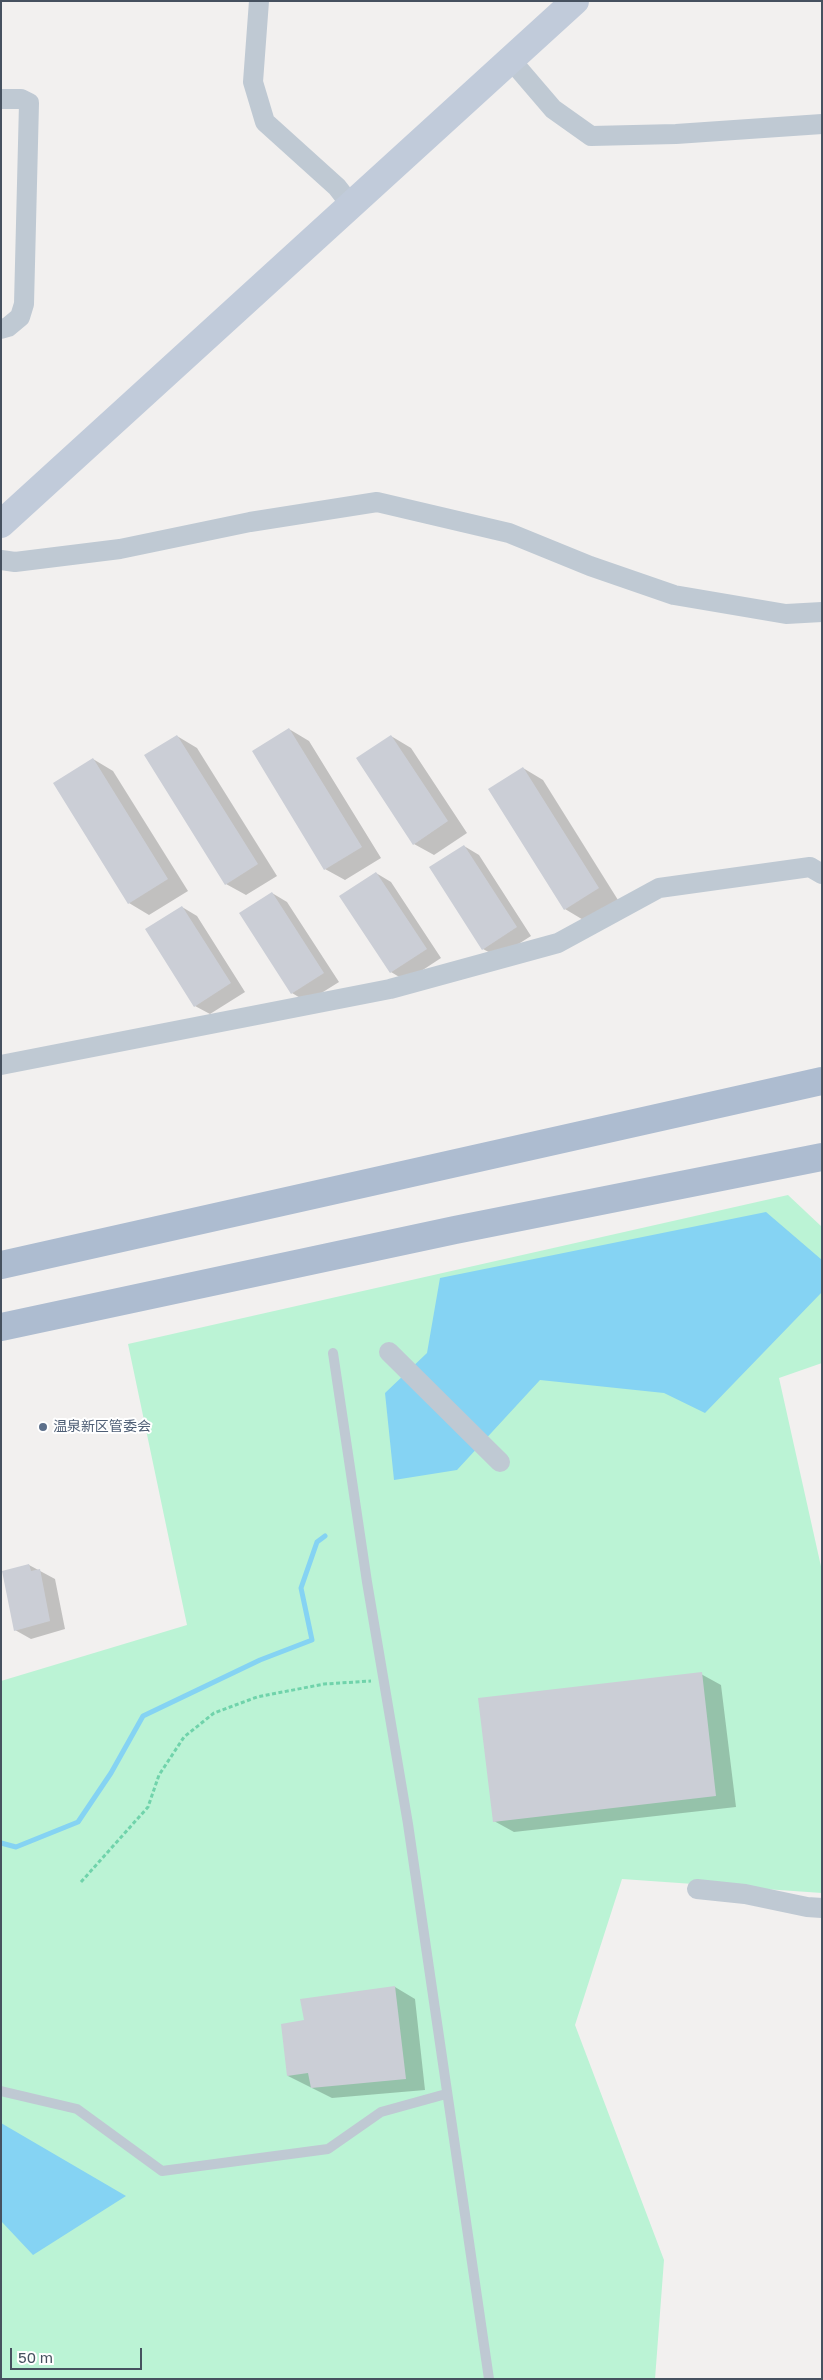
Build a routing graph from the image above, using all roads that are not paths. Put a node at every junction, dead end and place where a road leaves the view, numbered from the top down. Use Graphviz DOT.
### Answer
graph roads {
  1 [pos="260,1"];
  2 [pos="575,1"];
  3 [pos="511,60"];
  4 [pos="1,99"];
  5 [pos="822,124"];
  6 [pos="351,205"];
  7 [pos="1,329"];
  8 [pos="1,524"];
  9 [pos="1,560"];
  10 [pos="822,612"];
  11 [pos="822,874"];
  12 [pos="1,1065"];
  13 [pos="822,1081"];
  14 [pos="822,1157"];
  15 [pos="1,1265"];
  16 [pos="1,1327"];
  17 [pos="389,1352"];
  18 [pos="333,1353"];
  19 [pos="500,1462"];
  20 [pos="696,1888"];
  21 [pos="822,1908"];
  22 [pos="1,2091"];
  23 [pos="446,2094"];
  24 [pos="489,2379"];
  1 -- 6 [label="street"];
  2 -- 3 [label="street"];
  3 -- 5 [label="street"];
  3 -- 6 [label="street"];
  4 -- 7 [label="street"];
  6 -- 8 [label="street"];
  9 -- 10 [label="street"];
  11 -- 12 [label="street"];
  13 -- 15 [label="main road"];
  14 -- 16 [label="main road"];
  17 -- 19 [label="street"];
  18 -- 23 [label="lane"];
  20 -- 21 [label="street"];
  22 -- 23 [label="lane"];
  23 -- 24 [label="lane"];
}
